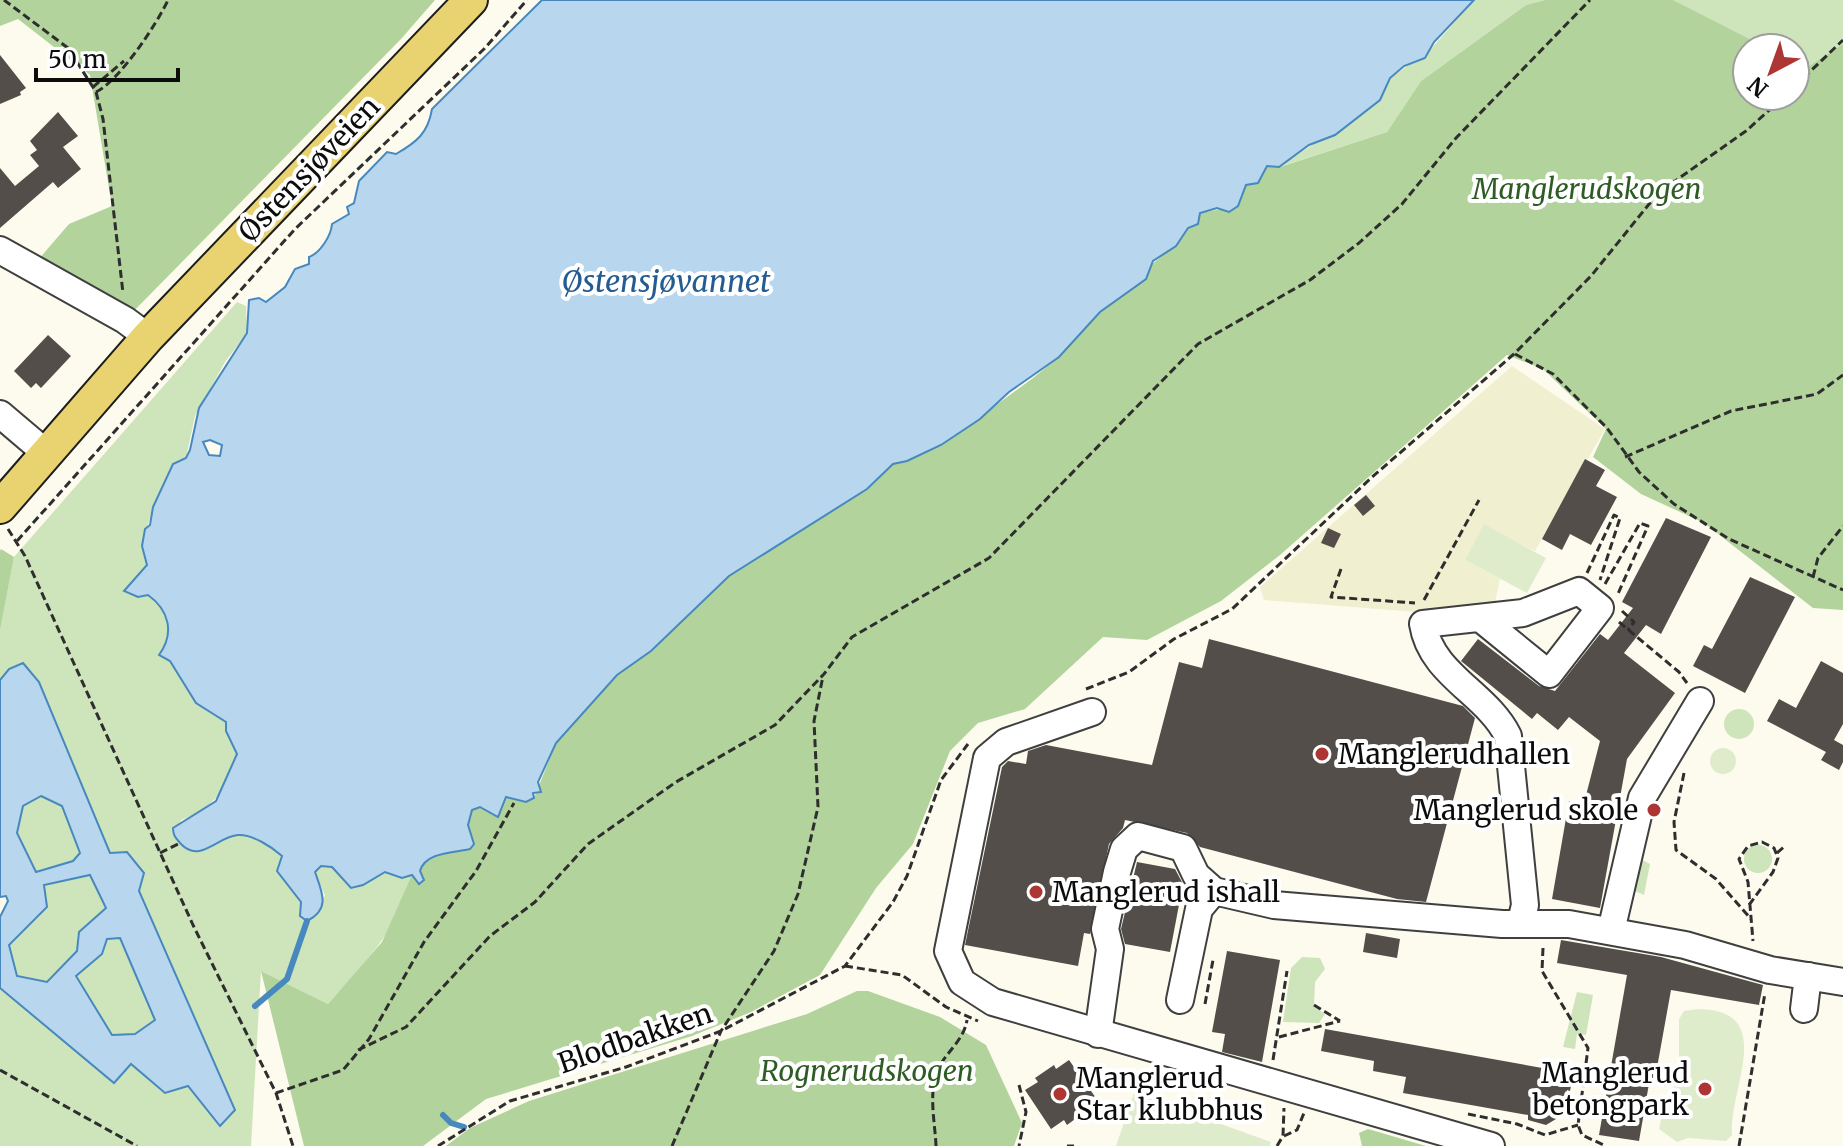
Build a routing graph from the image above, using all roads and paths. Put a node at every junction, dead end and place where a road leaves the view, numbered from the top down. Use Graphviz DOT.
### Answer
graph roads {
  1 [pos="4,0"];
  2 [pos="168,0"];
  3 [pos="471,0"];
  4 [pos="527,0"];
  5 [pos="1590,0"];
  6 [pos="1843,40"];
  7 [pos="128,60"];
  8 [pos="1811,71"];
  9 [pos="93,87"];
  10 [pos="96,92"];
  11 [pos="1767,112"];
  12 [pos="0,250"];
  13 [pos="136,329"];
  14 [pos="1514,354"];
  15 [pos="1843,375"];
  16 [pos="0,414"];
  17 [pos="46,453"];
  18 [pos="1625,457"];
  19 [pos="1479,500"];
  20 [pos="0,507"];
  21 [pos="1843,526"];
  22 [pos="1341,569"];
  23 [pos="1813,577"];
  24 [pos="1843,590"];
  25 [pos="1579,591"];
  26 [pos="1480,618"];
  27 [pos="1129,672"];
  28 [pos="824,674"];
  29 [pos="1700,701"];
  30 [pos="1092,712"];
  31 [pos="1687,761"];
  32 [pos="514,803"];
  33 [pos="180,843"];
  34 [pos="1785,846"];
  35 [pos="160,853"];
  36 [pos="1777,853"];
  37 [pos="1214,891"];
  38 [pos="1749,905"];
  39 [pos="1751,919"];
  40 [pos="1532,923"];
  41 [pos="1611,931"];
  42 [pos="1762,968"];
  43 [pos="1287,971"];
  44 [pos="1808,976"];
  45 [pos="1843,982"];
  46 [pos="1180,1000"];
  47 [pos="1314,1005"];
  48 [pos="1804,1009"];
  49 [pos="721,1031"];
  50 [pos="1098,1034"];
  51 [pos="1279,1037"];
  52 [pos="358,1050"];
  53 [pos="0,1070"];
  54 [pos="1019,1085"];
  55 [pos="1289,1085"];
  56 [pos="276,1093"];
  57 [pos="1468,1114"];
  58 [pos="1578,1125"];
  59 [pos="1283,1136"];
  60 [pos="1598,1145"];
  61 [pos="137,1146"];
  62 [pos="293,1146"];
  63 [pos="438,1146"];
  64 [pos="672,1146"];
  65 [pos="936,1146"];
  66 [pos="1019,1146"];
  67 [pos="1067,1146"];
  68 [pos="1074,1146"];
  69 [pos="1277,1146"];
  70 [pos="1491,1146"];
  71 [pos="1606,1146"];
  72 [pos="1739,1146"];
  1 -- 9 [label="path"];
  2 -- 7 [label="path"];
  3 -- 13 [label="main road, Østensjøveien"];
  4 -- 35 [label="path"];
  5 -- 28 [label="path"];
  6 -- 8 [label="path"];
  7 -- 9 [label="path"];
  7 -- 10 [label="path"];
  9 -- 10 [label="path"];
  10 -- 13 [label="path"];
  11 -- 14 [label="path"];
  12 -- 13 [label="street"];
  13 -- 17 [label="main road, Østensjøveien"];
  14 -- 18 [label="path"];
  14 -- 27 [label="path"];
  15 -- 18 [label="path"];
  16 -- 17 [label="street"];
  17 -- 20 [label="main road, Østensjøveien"];
  18 -- 23 [label="path"];
  19 -- 22 [label="path"];
  21 -- 23 [label="path"];
  23 -- 24 [label="path"];
  25 -- 26 [label="street"];
  25 -- 26 [label="street"];
  25 -- 29 [label="path"];
  26 -- 40 [label="street"];
  28 -- 49 [label="path"];
  28 -- 52 [label="path"];
  29 -- 41 [label="street"];
  30 -- 50 [label="street"];
  31 -- 39 [label="path"];
  32 -- 52 [label="path"];
  33 -- 35 [label="path"];
  34 -- 36 [label="path"];
  35 -- 56 [label="path"];
  36 -- 38 [label="path"];
  36 -- 38 [label="path"];
  37 -- 40 [label="street"];
  37 -- 46 [label="street"];
  37 -- 50 [label="street"];
  38 -- 39 [label="path"];
  39 -- 42 [label="path"];
  40 -- 41 [label="street"];
  40 -- 58 [label="path"];
  41 -- 42 [label="street"];
  42 -- 44 [label="street"];
  42 -- 72 [label="path"];
  43 -- 51 [label="path"];
  44 -- 45 [label="street"];
  44 -- 48 [label="street"];
  47 -- 51 [label="path"];
  49 -- 63 [label="path, Blodbakken"];
  49 -- 64 [label="path"];
  49 -- 65 [label="path, Blodbakken"];
  50 -- 55 [label="street"];
  51 -- 55 [label="path"];
  52 -- 56 [label="path"];
  53 -- 61 [label="path"];
  54 -- 66 [label="path"];
  55 -- 59 [label="path"];
  55 -- 59 [label="path"];
  55 -- 70 [label="street"];
  56 -- 62 [label="path"];
  57 -- 58 [label="path"];
  58 -- 60 [label="path"];
  59 -- 69 [label="path"];
  60 -- 71 [label="path"];
  67 -- 68 [label="path"];
}
